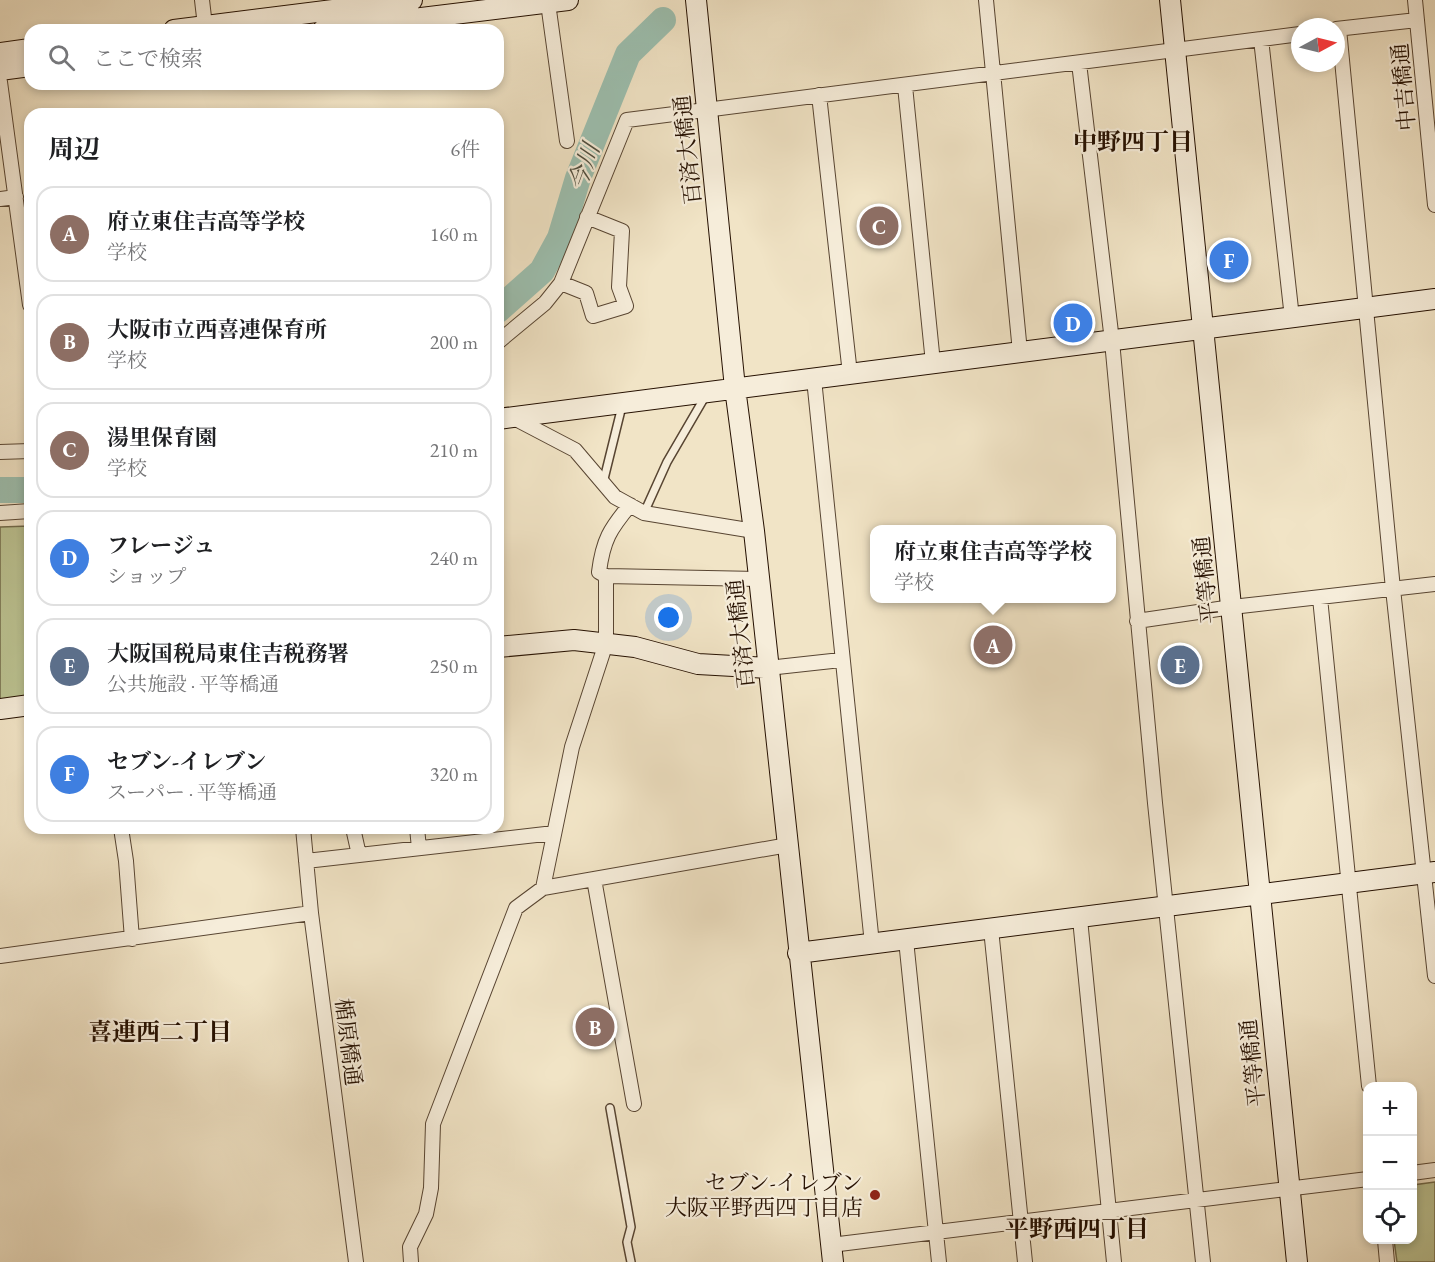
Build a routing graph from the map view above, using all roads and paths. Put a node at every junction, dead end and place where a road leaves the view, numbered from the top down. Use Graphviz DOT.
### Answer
graph roads {
  1 [pos="202,0"];
  2 [pos="568,0"];
  3 [pos="696,0"];
  4 [pos="986,0"];
  5 [pos="1170,0"];
  6 [pos="1415,0"];
  7 [pos="548,3"];
  8 [pos="410,5"];
  9 [pos="1417,20"];
  10 [pos="206,24"];
  11 [pos="225,24"];
  12 [pos="344,24"];
  13 [pos="1345,28"];
  14 [pos="1291,35"];
  15 [pos="1262,39"];
  16 [pos="24,50"];
  17 [pos="1176,50"];
  18 [pos="0,53"];
  19 [pos="1079,63"];
  20 [pos="24,67"];
  21 [pos="0,70"];
  22 [pos="1341,72"];
  23 [pos="993,74"];
  24 [pos="0,82"];
  25 [pos="905,86"];
  26 [pos="819,95"];
  27 [pos="707,111"];
  28 [pos="567,141"];
  29 [pos="16,197"];
  30 [pos="0,199"];
  31 [pos="1435,206"];
  32 [pos="587,217"];
  33 [pos="24,259"];
  34 [pos="561,283"];
  35 [pos="1435,299"];
  36 [pos="1366,308"];
  37 [pos="1292,318"];
  38 [pos="1204,330"];
  39 [pos="504,337"];
  40 [pos="1112,341"];
  41 [pos="1020,352"];
  42 [pos="933,363"];
  43 [pos="850,374"];
  44 [pos="814,379"];
  45 [pos="735,388"];
  46 [pos="708,393"];
  47 [pos="622,404"];
  48 [pos="505,418"];
  49 [pos="24,451"];
  50 [pos="0,452"];
  51 [pos="603,483"];
  52 [pos="630,505"];
  53 [pos="24,511"];
  54 [pos="0,513"];
  55 [pos="644,513"];
  56 [pos="754,531"];
  57 [pos="606,576"];
  58 [pos="758,579"];
  59 [pos="1435,584"];
  60 [pos="1393,589"];
  61 [pos="1320,598"];
  62 [pos="1232,607"];
  63 [pos="1137,621"];
  64 [pos="606,643"];
  65 [pos="504,646"];
  66 [pos="841,660"];
  67 [pos="768,668"];
  68 [pos="24,706"];
  69 [pos="0,709"];
  70 [pos="554,833"];
  71 [pos="121,834"];
  72 [pos="304,834"];
  73 [pos="354,834"];
  74 [pos="418,834"];
  75 [pos="477,835"];
  76 [pos="788,845"];
  77 [pos="419,848"];
  78 [pos="359,855"];
  79 [pos="306,861"];
  80 [pos="1429,873"];
  81 [pos="594,879"];
  82 [pos="1348,884"];
  83 [pos="543,888"];
  84 [pos="1258,893"];
  85 [pos="1167,906"];
  86 [pos="311,913"];
  87 [pos="1080,919"];
  88 [pos="991,929"];
  89 [pos="132,939"];
  90 [pos="906,940"];
  91 [pos="872,944"];
  92 [pos="798,953"];
  93 [pos="0,956"];
  94 [pos="1435,976"];
  95 [pos="1369,1082"];
  96 [pos="634,1104"];
  97 [pos="610,1108"];
  98 [pos="1435,1170"];
  99 [pos="1417,1172"];
  100 [pos="1363,1180"];
  101 [pos="1289,1188"];
  102 [pos="1197,1200"];
  103 [pos="1108,1211"];
  104 [pos="1021,1223"];
  105 [pos="936,1233"];
  106 [pos="1385,1244"];
  107 [pos="832,1253"];
  108 [pos="356,1262"];
  109 [pos="411,1262"];
  110 [pos="630,1262"];
  111 [pos="939,1262"];
  112 [pos="1025,1262"];
  113 [pos="1114,1262"];
  114 [pos="1203,1262"];
  115 [pos="1297,1262"];
  116 [pos="1387,1262"];
  1 -- 10 [label="street"];
  2 -- 7 [label="street"];
  3 -- 27 [label="street, 百済大橋通"];
  4 -- 23 [label="street"];
  5 -- 17 [label="street, 平等橋通"];
  6 -- 9 [label="street, 中吉橋通"];
  7 -- 8 [label="street"];
  7 -- 28 [label="street"];
  8 -- 11 [label="street"];
  8 -- 12 [label="street"];
  9 -- 13 [label="street"];
  9 -- 31 [label="street, 中吉橋通"];
  14 -- 15 [label="street"];
  15 -- 17 [label="street"];
  15 -- 37 [label="street"];
  16 -- 18 [label="street"];
  17 -- 19 [label="street"];
  17 -- 38 [label="street, 平等橋通"];
  19 -- 23 [label="street"];
  19 -- 40 [label="street"];
  20 -- 21 [label="street"];
  22 -- 36 [label="street"];
  23 -- 25 [label="street"];
  23 -- 41 [label="street"];
  24 -- 29 [label="street"];
  25 -- 26 [label="street"];
  25 -- 42 [label="street"];
  26 -- 27 [label="street"];
  26 -- 43 [label="street"];
  27 -- 32 [label="street"];
  27 -- 45 [label="street, 百済大橋通"];
  29 -- 30 [label="street"];
  29 -- 33 [label="street"];
  32 -- 34 [label="street"];
  32 -- 34 [label="street"];
  34 -- 39 [label="street"];
  35 -- 36 [label="street"];
  36 -- 37 [label="street"];
  36 -- 60 [label="street"];
  37 -- 38 [label="street"];
  38 -- 40 [label="street"];
  38 -- 62 [label="street, 平等橋通"];
  40 -- 41 [label="street"];
  40 -- 63 [label="street"];
  41 -- 42 [label="street"];
  42 -- 43 [label="street"];
  43 -- 44 [label="street"];
  44 -- 45 [label="street"];
  44 -- 66 [label="street"];
  45 -- 46 [label="street"];
  45 -- 56 [label="street, 百済大橋通"];
  46 -- 47 [label="street"];
  46 -- 55 [label="lane"];
  47 -- 48 [label="street"];
  47 -- 51 [label="lane"];
  48 -- 51 [label="street"];
  49 -- 50 [label="street"];
  51 -- 52 [label="street"];
  52 -- 55 [label="street"];
  52 -- 57 [label="street"];
  53 -- 54 [label="street"];
  55 -- 56 [label="street"];
  56 -- 58 [label="street, 百済大橋通"];
  57 -- 58 [label="street"];
  57 -- 64 [label="street"];
  58 -- 67 [label="street, 百済大橋通"];
  59 -- 60 [label="street"];
  60 -- 61 [label="street"];
  60 -- 80 [label="street"];
  61 -- 62 [label="street"];
  61 -- 82 [label="street"];
  62 -- 63 [label="street"];
  62 -- 84 [label="street, 平等橋通"];
  63 -- 85 [label="street"];
  64 -- 65 [label="street"];
  64 -- 67 [label="street"];
  64 -- 70 [label="street"];
  66 -- 67 [label="street"];
  66 -- 91 [label="street"];
  67 -- 76 [label="street, 百済大橋通"];
  68 -- 69 [label="street"];
  70 -- 75 [label="street"];
  70 -- 83 [label="street"];
  71 -- 89 [label="street"];
  72 -- 79 [label="street, 楯原橋通"];
  73 -- 78 [label="street"];
  74 -- 77 [label="street"];
  75 -- 77 [label="street"];
  76 -- 81 [label="street"];
  76 -- 92 [label="street, 百済大橋通"];
  77 -- 78 [label="street"];
  78 -- 79 [label="street"];
  79 -- 86 [label="street, 楯原橋通"];
  80 -- 82 [label="street"];
  80 -- 94 [label="street"];
  81 -- 83 [label="street"];
  81 -- 96 [label="street"];
  82 -- 84 [label="street"];
  82 -- 95 [label="street"];
  83 -- 109 [label="street"];
  84 -- 85 [label="street"];
  84 -- 101 [label="street, 平等橋通"];
  85 -- 87 [label="street"];
  85 -- 102 [label="street"];
  86 -- 89 [label="street"];
  86 -- 108 [label="street, 楯原橋通"];
  87 -- 88 [label="street"];
  87 -- 103 [label="street"];
  88 -- 90 [label="street"];
  88 -- 104 [label="street"];
  89 -- 93 [label="street"];
  90 -- 91 [label="street"];
  90 -- 105 [label="street"];
  91 -- 92 [label="street"];
  92 -- 107 [label="street, 百済大橋通"];
  97 -- 110 [label="lane"];
  98 -- 99 [label="street"];
  100 -- 101 [label="street"];
  101 -- 102 [label="street"];
  101 -- 115 [label="street, 平等橋通"];
  102 -- 103 [label="street"];
  102 -- 114 [label="street"];
  103 -- 104 [label="street"];
  103 -- 113 [label="street"];
  104 -- 105 [label="street"];
  104 -- 112 [label="street"];
  105 -- 107 [label="street"];
  105 -- 111 [label="street"];
  106 -- 116 [label="street"];
}
